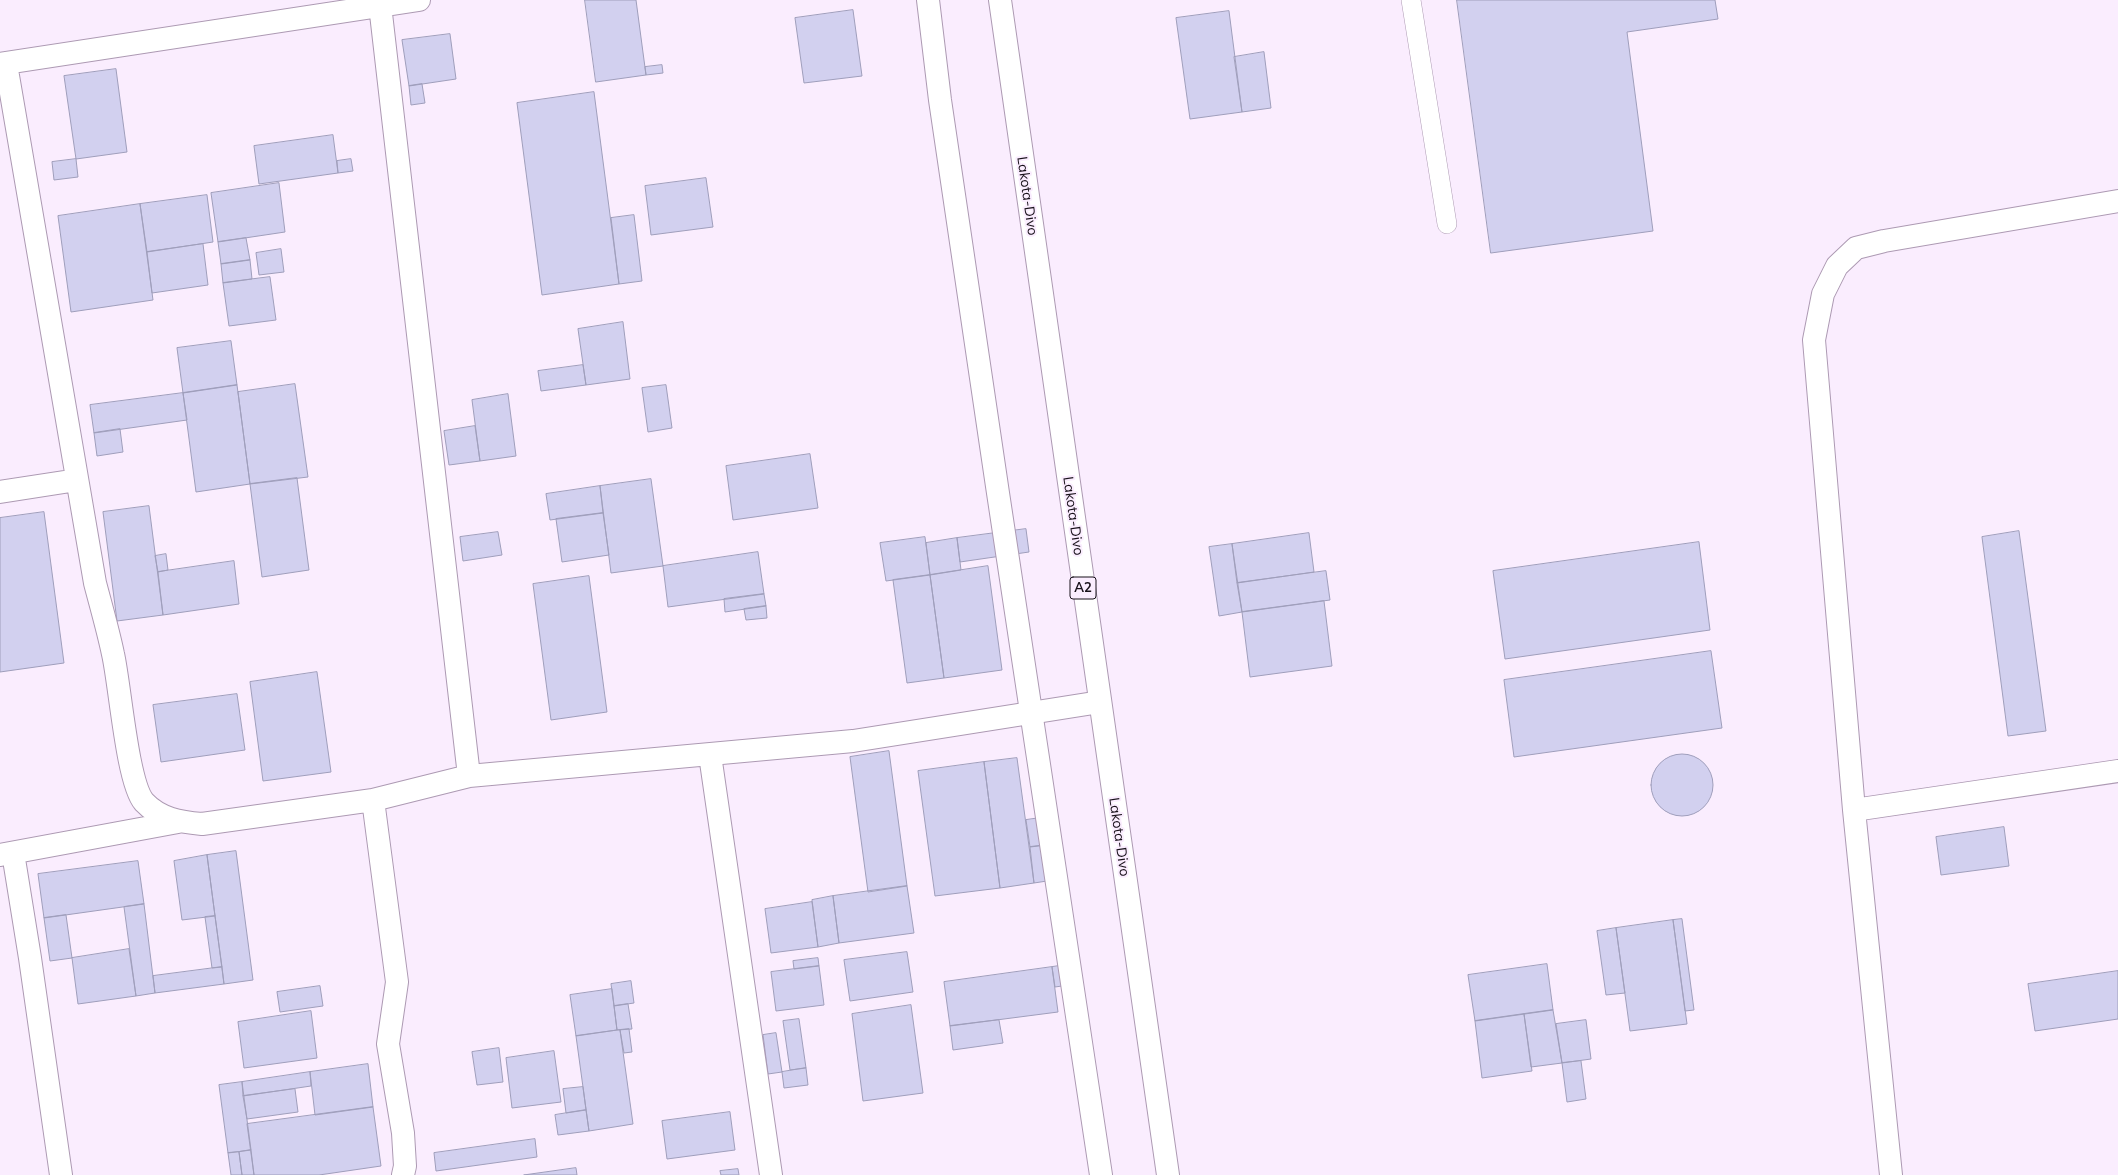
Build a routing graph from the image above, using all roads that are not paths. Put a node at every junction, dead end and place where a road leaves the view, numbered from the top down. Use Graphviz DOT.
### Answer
graph roads {
  1 [pos="419,0"];
  2 [pos="928,0"];
  3 [pos="1000,0"];
  4 [pos="1411,0"];
  5 [pos="380,5"];
  6 [pos="3,64"];
  7 [pos="2118,201"];
  8 [pos="1447,224"];
  9 [pos="77,480"];
  10 [pos="0,492"];
  11 [pos="1100,702"];
  12 [pos="1031,712"];
  13 [pos="710,755"];
  14 [pos="2118,771"];
  15 [pos="469,776"];
  16 [pos="373,800"];
  17 [pos="1854,810"];
  18 [pos="178,822"];
  19 [pos="6,854"];
  20 [pos="61,1175"];
  21 [pos="403,1175"];
  22 [pos="771,1175"];
  23 [pos="1101,1175"];
  24 [pos="1168,1175"];
  25 [pos="1891,1175"];
  1 -- 5 [label="street"];
  2 -- 12 [label="street"];
  3 -- 11 [label="street, Lakota-Divo / A2"];
  4 -- 8 [label="lane"];
  5 -- 6 [label="street"];
  5 -- 15 [label="street"];
  6 -- 9 [label="street"];
  7 -- 17 [label="street"];
  9 -- 10 [label="street"];
  9 -- 18 [label="street"];
  11 -- 12 [label="street"];
  11 -- 24 [label="street, Lakota-Divo / A2"];
  12 -- 13 [label="street"];
  12 -- 23 [label="street"];
  13 -- 15 [label="street"];
  13 -- 22 [label="street"];
  14 -- 17 [label="street"];
  15 -- 16 [label="street"];
  16 -- 18 [label="street"];
  16 -- 21 [label="street"];
  17 -- 25 [label="street"];
  18 -- 19 [label="street"];
  19 -- 20 [label="street"];
}
